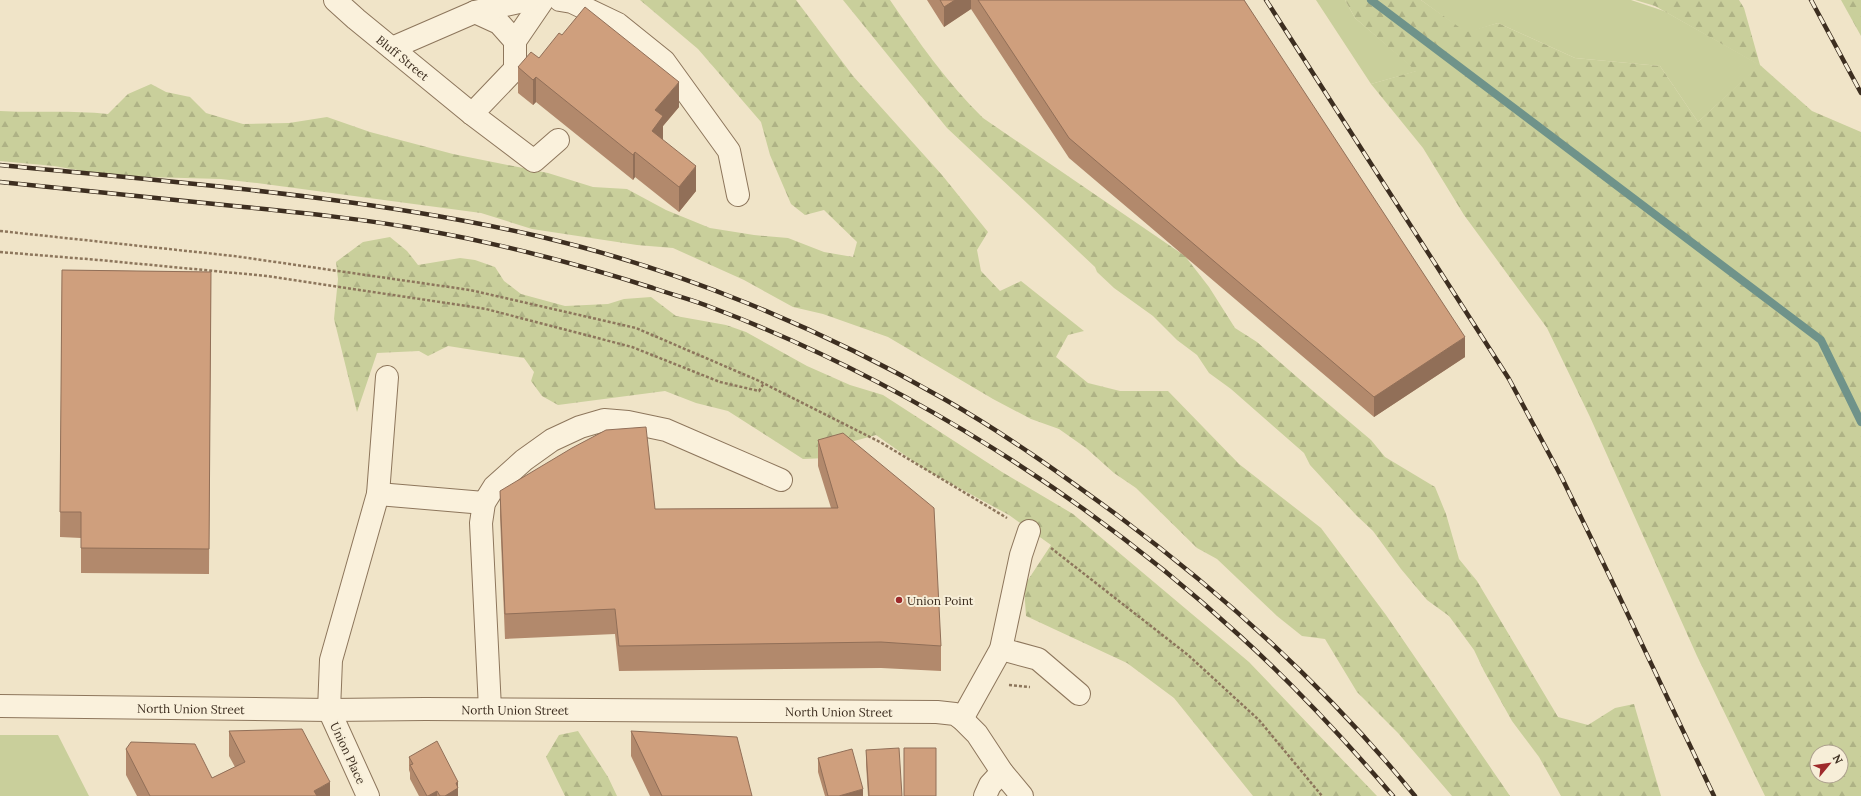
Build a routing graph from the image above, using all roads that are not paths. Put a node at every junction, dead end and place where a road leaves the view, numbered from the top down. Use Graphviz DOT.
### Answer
graph roads {
  1 [pos="335,0"];
  2 [pos="528,0"];
  3 [pos="543,0"];
  4 [pos="560,0"];
  5 [pos="475,12"];
  6 [pos="515,41"];
  7 [pos="392,48"];
  8 [pos="472,114"];
  9 [pos="558,140"];
  10 [pos="738,195"];
  11 [pos="387,377"];
  12 [pos="781,480"];
  13 [pos="378,494"];
  14 [pos="484,503"];
  15 [pos="1030,532"];
  16 [pos="1001,649"];
  17 [pos="1079,694"];
  18 [pos="0,706"];
  19 [pos="490,709"];
  20 [pos="329,710"];
  21 [pos="962,719"];
  22 [pos="1002,772"];
  23 [pos="368,796"];
  24 [pos="985,796"];
  25 [pos="1022,796"];
  1 -- 7 [label="street, Bluff Street"];
  2 -- 5 [label="street"];
  3 -- 6 [label="street"];
  4 -- 10 [label="street"];
  5 -- 6 [label="street"];
  5 -- 7 [label="street"];
  6 -- 8 [label="street"];
  7 -- 8 [label="street, Bluff Street"];
  8 -- 9 [label="street, Bluff Street"];
  11 -- 13 [label="street"];
  12 -- 14 [label="street"];
  13 -- 14 [label="street"];
  13 -- 20 [label="street"];
  14 -- 19 [label="street"];
  15 -- 16 [label="street"];
  16 -- 17 [label="street"];
  16 -- 21 [label="street"];
  18 -- 20 [label="street, North Union Street"];
  19 -- 20 [label="street, North Union Street"];
  19 -- 21 [label="street, North Union Street"];
  20 -- 23 [label="street, Union Place"];
  21 -- 22 [label="street, North Union Street"];
  22 -- 24 [label="street"];
  22 -- 25 [label="street, North Union Street"];
}
